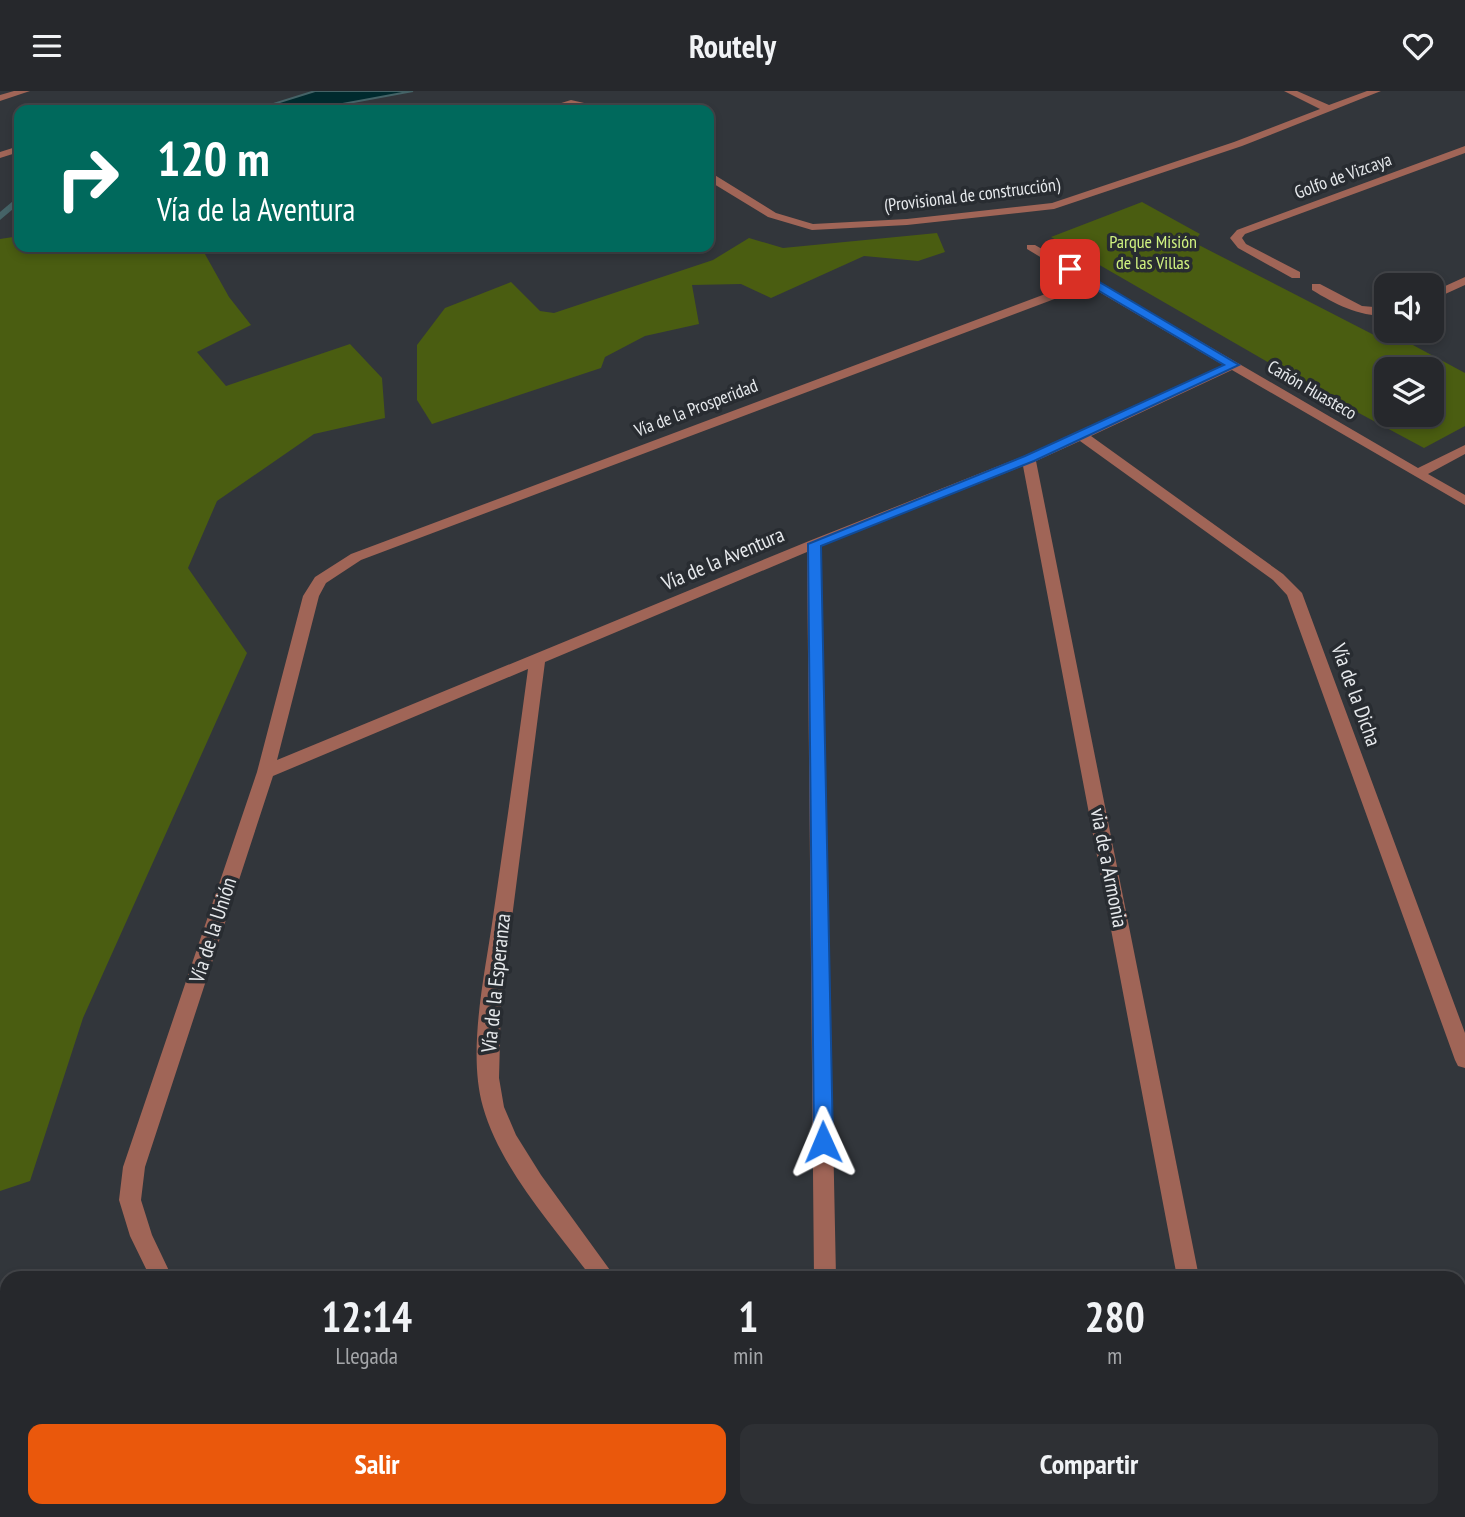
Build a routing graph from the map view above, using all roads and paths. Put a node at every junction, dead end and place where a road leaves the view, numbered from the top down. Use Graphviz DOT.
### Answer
graph roads {
  1 [pos="25,91"];
  2 [pos="1289,91"];
  3 [pos="1376,91"];
  4 [pos="0,98"];
  5 [pos="1329,109"];
  6 [pos="1465,149"];
  7 [pos="714,179"];
  8 [pos="1031,247"];
  9 [pos="1296,275"];
  10 [pos="1090,281"];
  11 [pos="1465,281"];
  12 [pos="1316,287"];
  13 [pos="1444,291"];
  14 [pos="1374,311"];
  15 [pos="1233,365"];
  16 [pos="1082,436"];
  17 [pos="1465,449"];
  18 [pos="1029,459"];
  19 [pos="1419,473"];
  20 [pos="1465,501"];
  21 [pos="814,544"];
  22 [pos="320,580"];
  23 [pos="538,659"];
  24 [pos="266,772"];
  25 [pos="1465,1061"];
  26 [pos="158,1271"];
  27 [pos="600,1271"];
  28 [pos="825,1271"];
  29 [pos="1187,1271"];
  1 -- 4 [label="street"];
  2 -- 5 [label="street"];
  3 -- 5 [label="street, (Provisional de construcción)"];
  5 -- 7 [label="street, (Provisional de construcción)"];
  6 -- 9 [label="street, Golfo de Vizcaya"];
  8 -- 10 [label="street, Cañón Huasteco"];
  10 -- 15 [label="street, Cañón Huasteco"];
  10 -- 22 [label="street, Vía de la Prosperidad"];
  11 -- 13 [label="street"];
  12 -- 14 [label="street"];
  15 -- 16 [label="street, Vía de la Aventura"];
  15 -- 19 [label="street, Cañón Huasteco"];
  16 -- 18 [label="street, Vía de la Aventura"];
  16 -- 25 [label="street, Vía de la Dicha"];
  17 -- 19 [label="street"];
  18 -- 21 [label="street, Vía de la Aventura"];
  18 -- 29 [label="street, via de a Armonia"];
  19 -- 20 [label="street, Cañón Huasteco"];
  21 -- 23 [label="street, Vía de la Aventura"];
  21 -- 28 [label="street"];
  22 -- 24 [label="street, Vía de la Unión"];
  23 -- 24 [label="street, Vía de la Aventura"];
  23 -- 27 [label="street, Vía de la Esperanza"];
  24 -- 26 [label="street, Vía de la Unión"];
}
